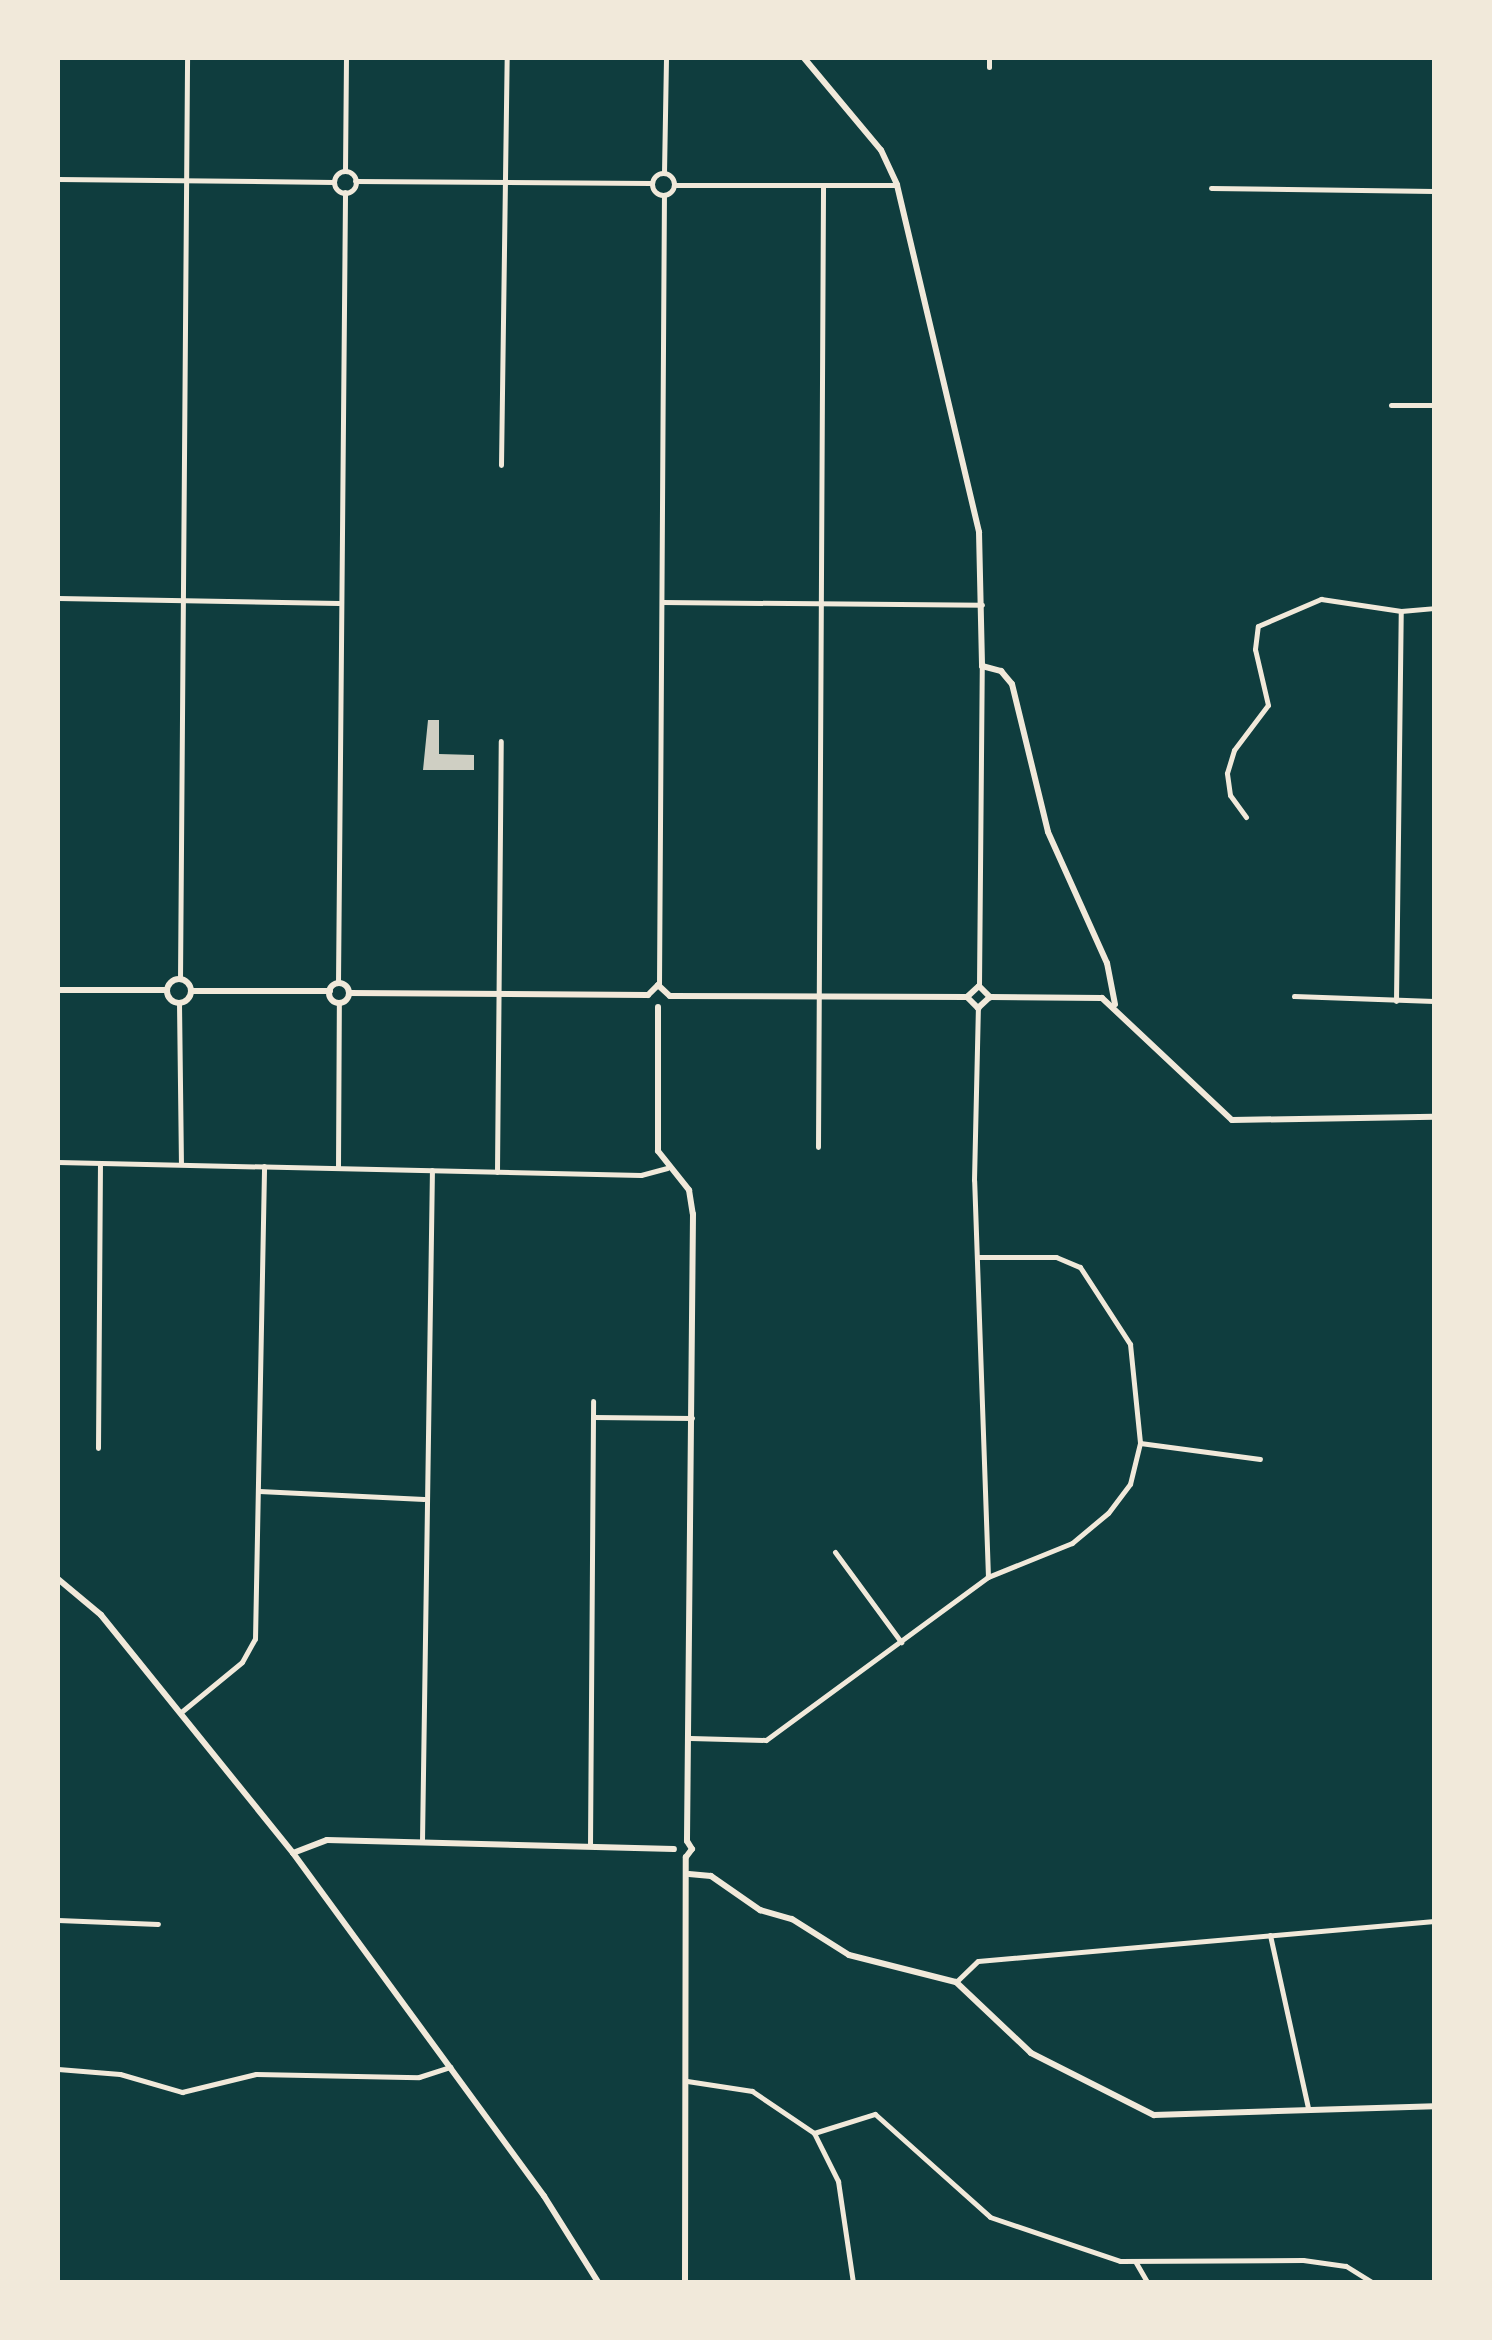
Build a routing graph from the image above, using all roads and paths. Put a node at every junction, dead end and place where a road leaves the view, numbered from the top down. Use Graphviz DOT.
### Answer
graph roads {
  1 [pos="187,58"];
  2 [pos="346,58"];
  3 [pos="507,58"];
  4 [pos="666,58"];
  5 [pos="804,58"];
  6 [pos="988,58"];
  7 [pos="989,67"];
  8 [pos="345,171"];
  9 [pos="664,172"];
  10 [pos="58,180"];
  11 [pos="186,180"];
  12 [pos="334,182"];
  13 [pos="356,182"];
  14 [pos="651,183"];
  15 [pos="506,184"];
  16 [pos="897,184"];
  17 [pos="675,185"];
  18 [pos="823,186"];
  19 [pos="1211,188"];
  20 [pos="1434,191"];
  21 [pos="345,192"];
  22 [pos="664,196"];
  23 [pos="1391,405"];
  24 [pos="1434,405"];
  25 [pos="501,465"];
  26 [pos="58,598"];
  27 [pos="184,599"];
  28 [pos="662,602"];
  29 [pos="339,603"];
  30 [pos="821,604"];
  31 [pos="982,605"];
  32 [pos="1434,608"];
  33 [pos="1401,612"];
  34 [pos="982,666"];
  35 [pos="501,741"];
  36 [pos="1246,817"];
  37 [pos="180,979"];
  38 [pos="338,983"];
  39 [pos="659,985"];
  40 [pos="979,986"];
  41 [pos="58,990"];
  42 [pos="168,990"];
  43 [pos="191,991"];
  44 [pos="330,992"];
  45 [pos="349,993"];
  46 [pos="499,994"];
  47 [pos="648,994"];
  48 [pos="670,996"];
  49 [pos="818,996"];
  50 [pos="1294,996"];
  51 [pos="967,997"];
  52 [pos="990,998"];
  53 [pos="1396,1000"];
  54 [pos="1434,1001"];
  55 [pos="340,1002"];
  56 [pos="179,1003"];
  57 [pos="1115,1004"];
  58 [pos="658,1006"];
  59 [pos="978,1008"];
  60 [pos="1434,1117"];
  61 [pos="818,1147"];
  62 [pos="58,1162"];
  63 [pos="100,1162"];
  64 [pos="180,1164"];
  65 [pos="264,1166"];
  66 [pos="338,1168"];
  67 [pos="667,1168"];
  68 [pos="432,1170"];
  69 [pos="497,1172"];
  70 [pos="977,1258"];
  71 [pos="593,1401"];
  72 [pos="593,1417"];
  73 [pos="692,1418"];
  74 [pos="1140,1444"];
  75 [pos="98,1448"];
  76 [pos="1260,1459"];
  77 [pos="258,1490"];
  78 [pos="424,1498"];
  79 [pos="836,1552"];
  80 [pos="988,1577"];
  81 [pos="58,1578"];
  82 [pos="901,1642"];
  83 [pos="180,1712"];
  84 [pos="690,1738"];
  85 [pos="422,1841"];
  86 [pos="687,1841"];
  87 [pos="590,1846"];
  88 [pos="674,1848"];
  89 [pos="292,1852"];
  90 [pos="686,1858"];
  91 [pos="689,1874"];
  92 [pos="58,1920"];
  93 [pos="1434,1921"];
  94 [pos="158,1924"];
  95 [pos="1270,1935"];
  96 [pos="956,1982"];
  97 [pos="450,2066"];
  98 [pos="58,2069"];
  99 [pos="687,2082"];
  100 [pos="1434,2106"];
  101 [pos="1308,2108"];
  102 [pos="814,2133"];
  103 [pos="1135,2261"];
  104 [pos="598,2282"];
  105 [pos="686,2282"];
  106 [pos="853,2282"];
  107 [pos="1147,2282"];
  108 [pos="1372,2282"];
  1 -- 11 [label="street"];
  2 -- 8 [label="street"];
  3 -- 15 [label="street"];
  4 -- 9 [label="street"];
  5 -- 16 [label="street"];
  6 -- 7 [label="street"];
  8 -- 12 [label="street"];
  8 -- 13 [label="street"];
  9 -- 14 [label="street"];
  9 -- 17 [label="street"];
  10 -- 11 [label="street"];
  11 -- 12 [label="street"];
  11 -- 27 [label="street"];
  12 -- 21 [label="street"];
  13 -- 15 [label="street"];
  13 -- 21 [label="street"];
  14 -- 15 [label="street"];
  14 -- 22 [label="street"];
  15 -- 25 [label="street"];
  16 -- 18 [label="street"];
  16 -- 31 [label="street"];
  17 -- 18 [label="street"];
  17 -- 22 [label="street"];
  18 -- 30 [label="street"];
  19 -- 20 [label="street"];
  21 -- 29 [label="street"];
  22 -- 28 [label="street"];
  23 -- 24 [label="street"];
  26 -- 27 [label="street"];
  27 -- 29 [label="street"];
  27 -- 37 [label="street"];
  28 -- 30 [label="street"];
  28 -- 39 [label="street"];
  29 -- 38 [label="street"];
  30 -- 31 [label="street"];
  30 -- 49 [label="street"];
  31 -- 34 [label="street"];
  32 -- 33 [label="street"];
  33 -- 36 [label="street"];
  33 -- 53 [label="street"];
  34 -- 40 [label="street"];
  34 -- 57 [label="street"];
  35 -- 46 [label="street"];
  37 -- 42 [label="street"];
  37 -- 43 [label="street"];
  38 -- 44 [label="street"];
  38 -- 45 [label="street"];
  39 -- 47 [label="street"];
  39 -- 48 [label="street"];
  40 -- 51 [label="street"];
  40 -- 52 [label="street"];
  41 -- 42 [label="street"];
  42 -- 56 [label="street"];
  43 -- 44 [label="street"];
  43 -- 56 [label="street"];
  44 -- 55 [label="street"];
  45 -- 46 [label="street"];
  45 -- 55 [label="street"];
  46 -- 47 [label="street"];
  46 -- 69 [label="street"];
  47 -- 58 [label="street"];
  48 -- 49 [label="street"];
  48 -- 58 [label="street"];
  49 -- 51 [label="street"];
  49 -- 61 [label="street"];
  50 -- 53 [label="street"];
  51 -- 59 [label="street"];
  52 -- 57 [label="street"];
  52 -- 59 [label="street"];
  53 -- 54 [label="street"];
  55 -- 66 [label="street"];
  56 -- 64 [label="street"];
  57 -- 60 [label="street"];
  58 -- 67 [label="street"];
  59 -- 70 [label="street"];
  62 -- 63 [label="street"];
  63 -- 64 [label="street"];
  63 -- 75 [label="street"];
  64 -- 65 [label="street"];
  65 -- 66 [label="street"];
  65 -- 77 [label="street"];
  66 -- 68 [label="street"];
  67 -- 69 [label="street"];
  67 -- 73 [label="street"];
  68 -- 69 [label="street"];
  68 -- 78 [label="street"];
  70 -- 74 [label="street"];
  70 -- 80 [label="street"];
  71 -- 72 [label="street"];
  72 -- 73 [label="street"];
  72 -- 87 [label="street"];
  73 -- 84 [label="street"];
  74 -- 76 [label="street"];
  74 -- 80 [label="street"];
  77 -- 78 [label="street"];
  77 -- 83 [label="street"];
  78 -- 85 [label="street"];
  79 -- 82 [label="street"];
  80 -- 82 [label="street"];
  81 -- 83 [label="street"];
  82 -- 84 [label="street"];
  83 -- 89 [label="street"];
  84 -- 86 [label="street"];
  85 -- 87 [label="street"];
  85 -- 89 [label="street"];
  86 -- 88 [label="street"];
  86 -- 90 [label="street"];
  87 -- 88 [label="street"];
  88 -- 90 [label="street"];
  89 -- 97 [label="street"];
  90 -- 91 [label="street"];
  91 -- 96 [label="street"];
  91 -- 99 [label="street"];
  92 -- 94 [label="street"];
  93 -- 95 [label="street"];
  95 -- 96 [label="street"];
  95 -- 101 [label="street"];
  96 -- 101 [label="street"];
  97 -- 98 [label="street"];
  97 -- 104 [label="street"];
  99 -- 102 [label="street"];
  99 -- 105 [label="street"];
  100 -- 101 [label="street"];
  102 -- 103 [label="street"];
  102 -- 106 [label="street"];
  103 -- 107 [label="street"];
  103 -- 108 [label="street"];
}
